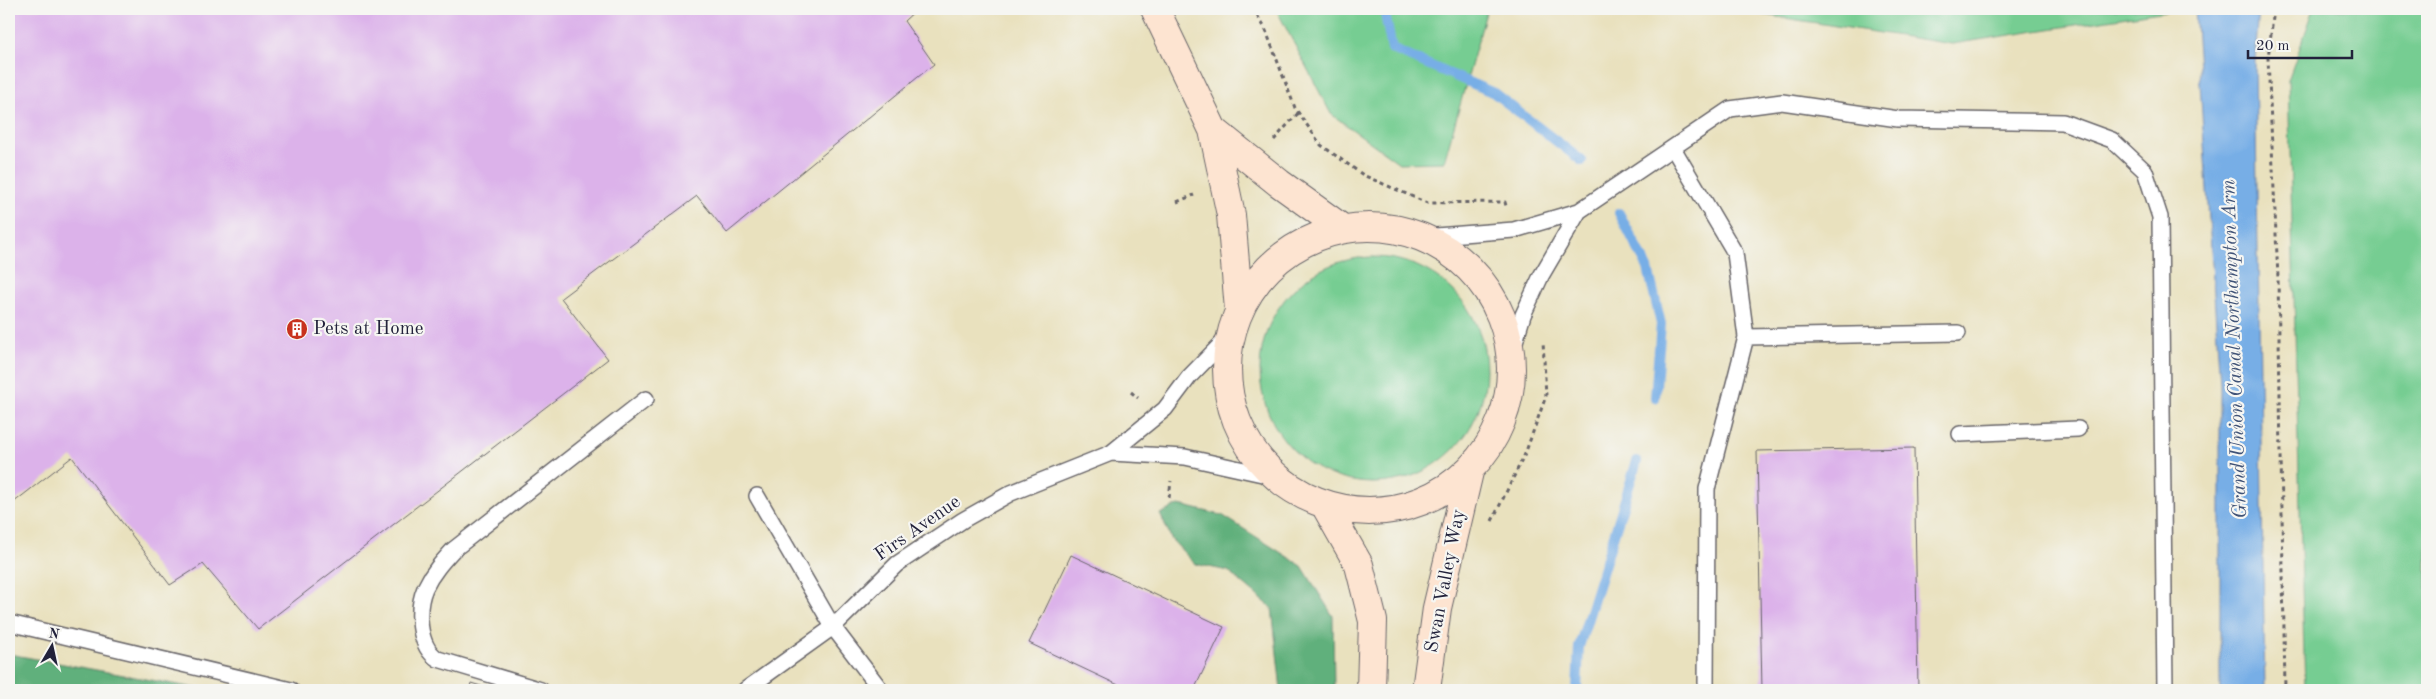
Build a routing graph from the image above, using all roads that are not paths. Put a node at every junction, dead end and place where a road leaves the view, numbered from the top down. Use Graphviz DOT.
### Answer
graph roads {
  1 [pos="1155,9"];
  2 [pos="1213,130"];
  3 [pos="1673,148"];
  4 [pos="1579,211"];
  5 [pos="1343,229"];
  6 [pos="1423,237"];
  7 [pos="1235,322"];
  8 [pos="1958,333"];
  9 [pos="1746,337"];
  10 [pos="1511,355"];
  11 [pos="646,399"];
  12 [pos="2078,429"];
  13 [pos="1960,434"];
  14 [pos="1111,453"];
  15 [pos="1469,472"];
  16 [pos="1276,476"];
  17 [pos="757,496"];
  18 [pos="1325,505"];
  19 [pos="9,623"];
  20 [pos="833,627"];
  21 [pos="290,690"];
  22 [pos="541,690"];
  23 [pos="745,690"];
  24 [pos="881,690"];
  25 [pos="1370,690"];
  26 [pos="1426,690"];
  27 [pos="1706,690"];
  28 [pos="2165,690"];
  1 -- 2 [label="street"];
  2 -- 5 [label="street"];
  2 -- 7 [label="street"];
  3 -- 4 [label="lane"];
  3 -- 9 [label="lane"];
  3 -- 28 [label="lane"];
  4 -- 6 [label="lane"];
  4 -- 10 [label="lane"];
  5 -- 6 [label="street"];
  5 -- 7 [label="street"];
  6 -- 10 [label="street"];
  7 -- 14 [label="lane, Firs Avenue"];
  7 -- 16 [label="street"];
  8 -- 9 [label="lane"];
  9 -- 27 [label="lane"];
  10 -- 15 [label="street"];
  11 -- 22 [label="lane"];
  12 -- 13 [label="lane"];
  14 -- 16 [label="lane, Firs Avenue"];
  14 -- 20 [label="lane, Firs Avenue"];
  15 -- 18 [label="street"];
  15 -- 26 [label="street, Swan Valley Way"];
  16 -- 18 [label="street"];
  17 -- 20 [label="lane"];
  18 -- 25 [label="street"];
  19 -- 21 [label="lane"];
  20 -- 23 [label="lane, Firs Avenue"];
  20 -- 24 [label="lane"];
}
